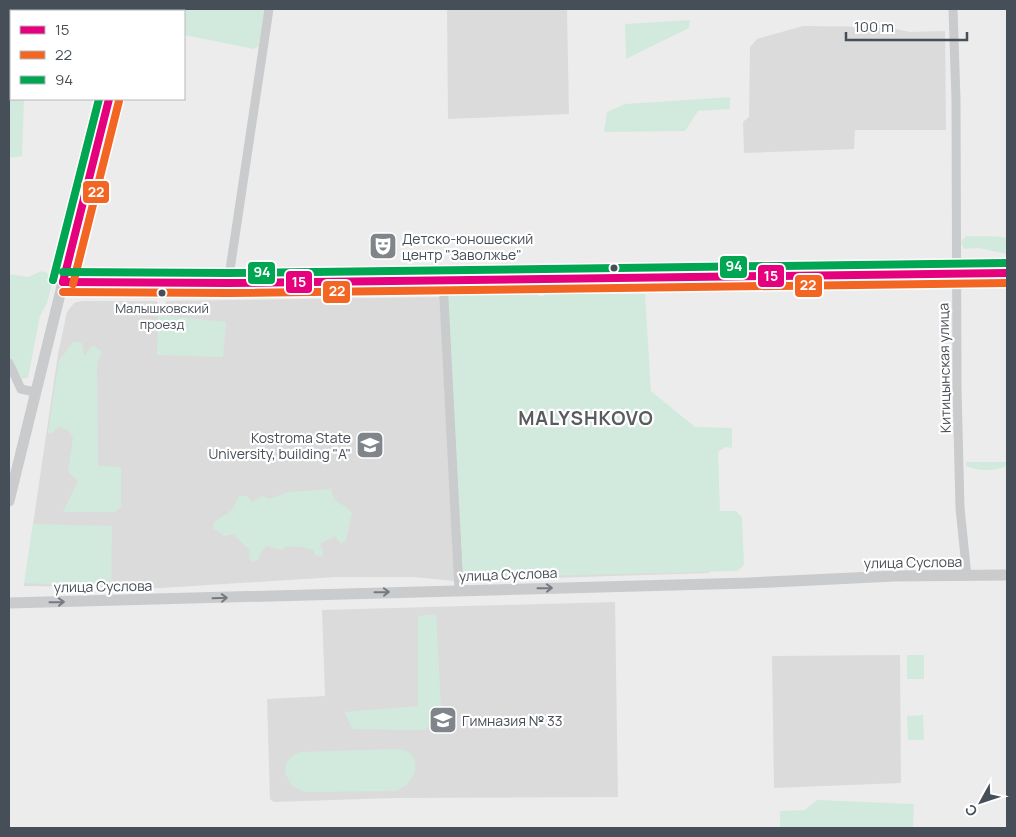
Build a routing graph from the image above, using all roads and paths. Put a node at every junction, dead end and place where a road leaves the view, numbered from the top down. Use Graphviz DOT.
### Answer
graph roads {
  1 [pos="269,9"];
  2 [pos="953,9"];
  3 [pos="109,100"];
  4 [pos="1007,273"];
  5 [pos="956,274"];
  6 [pos="444,280"];
  7 [pos="63,282"];
  8 [pos="228,283"];
  9 [pos="9,364"];
  10 [pos="35,392"];
  11 [pos="9,501"];
  12 [pos="1007,575"];
  13 [pos="967,576"];
  14 [pos="459,590"];
  15 [pos="9,603"];
  1 -- 8 [label="street"];
  2 -- 5 [label="street, Китицынская улица"];
  3 -- 7 [label="street"];
  4 -- 5 [label="street"];
  5 -- 6 [label="street"];
  5 -- 13 [label="street, Китицынская улица"];
  6 -- 8 [label="street"];
  6 -- 14 [label="street"];
  7 -- 8 [label="street"];
  7 -- 10 [label="street"];
  9 -- 10 [label="street"];
  10 -- 11 [label="street"];
  12 -- 13 [label="street, улица Суслова"];
  14 -- 13 [label="street, улица Суслова, one-way"];
  15 -- 14 [label="street, улица Суслова, one-way"];
}
